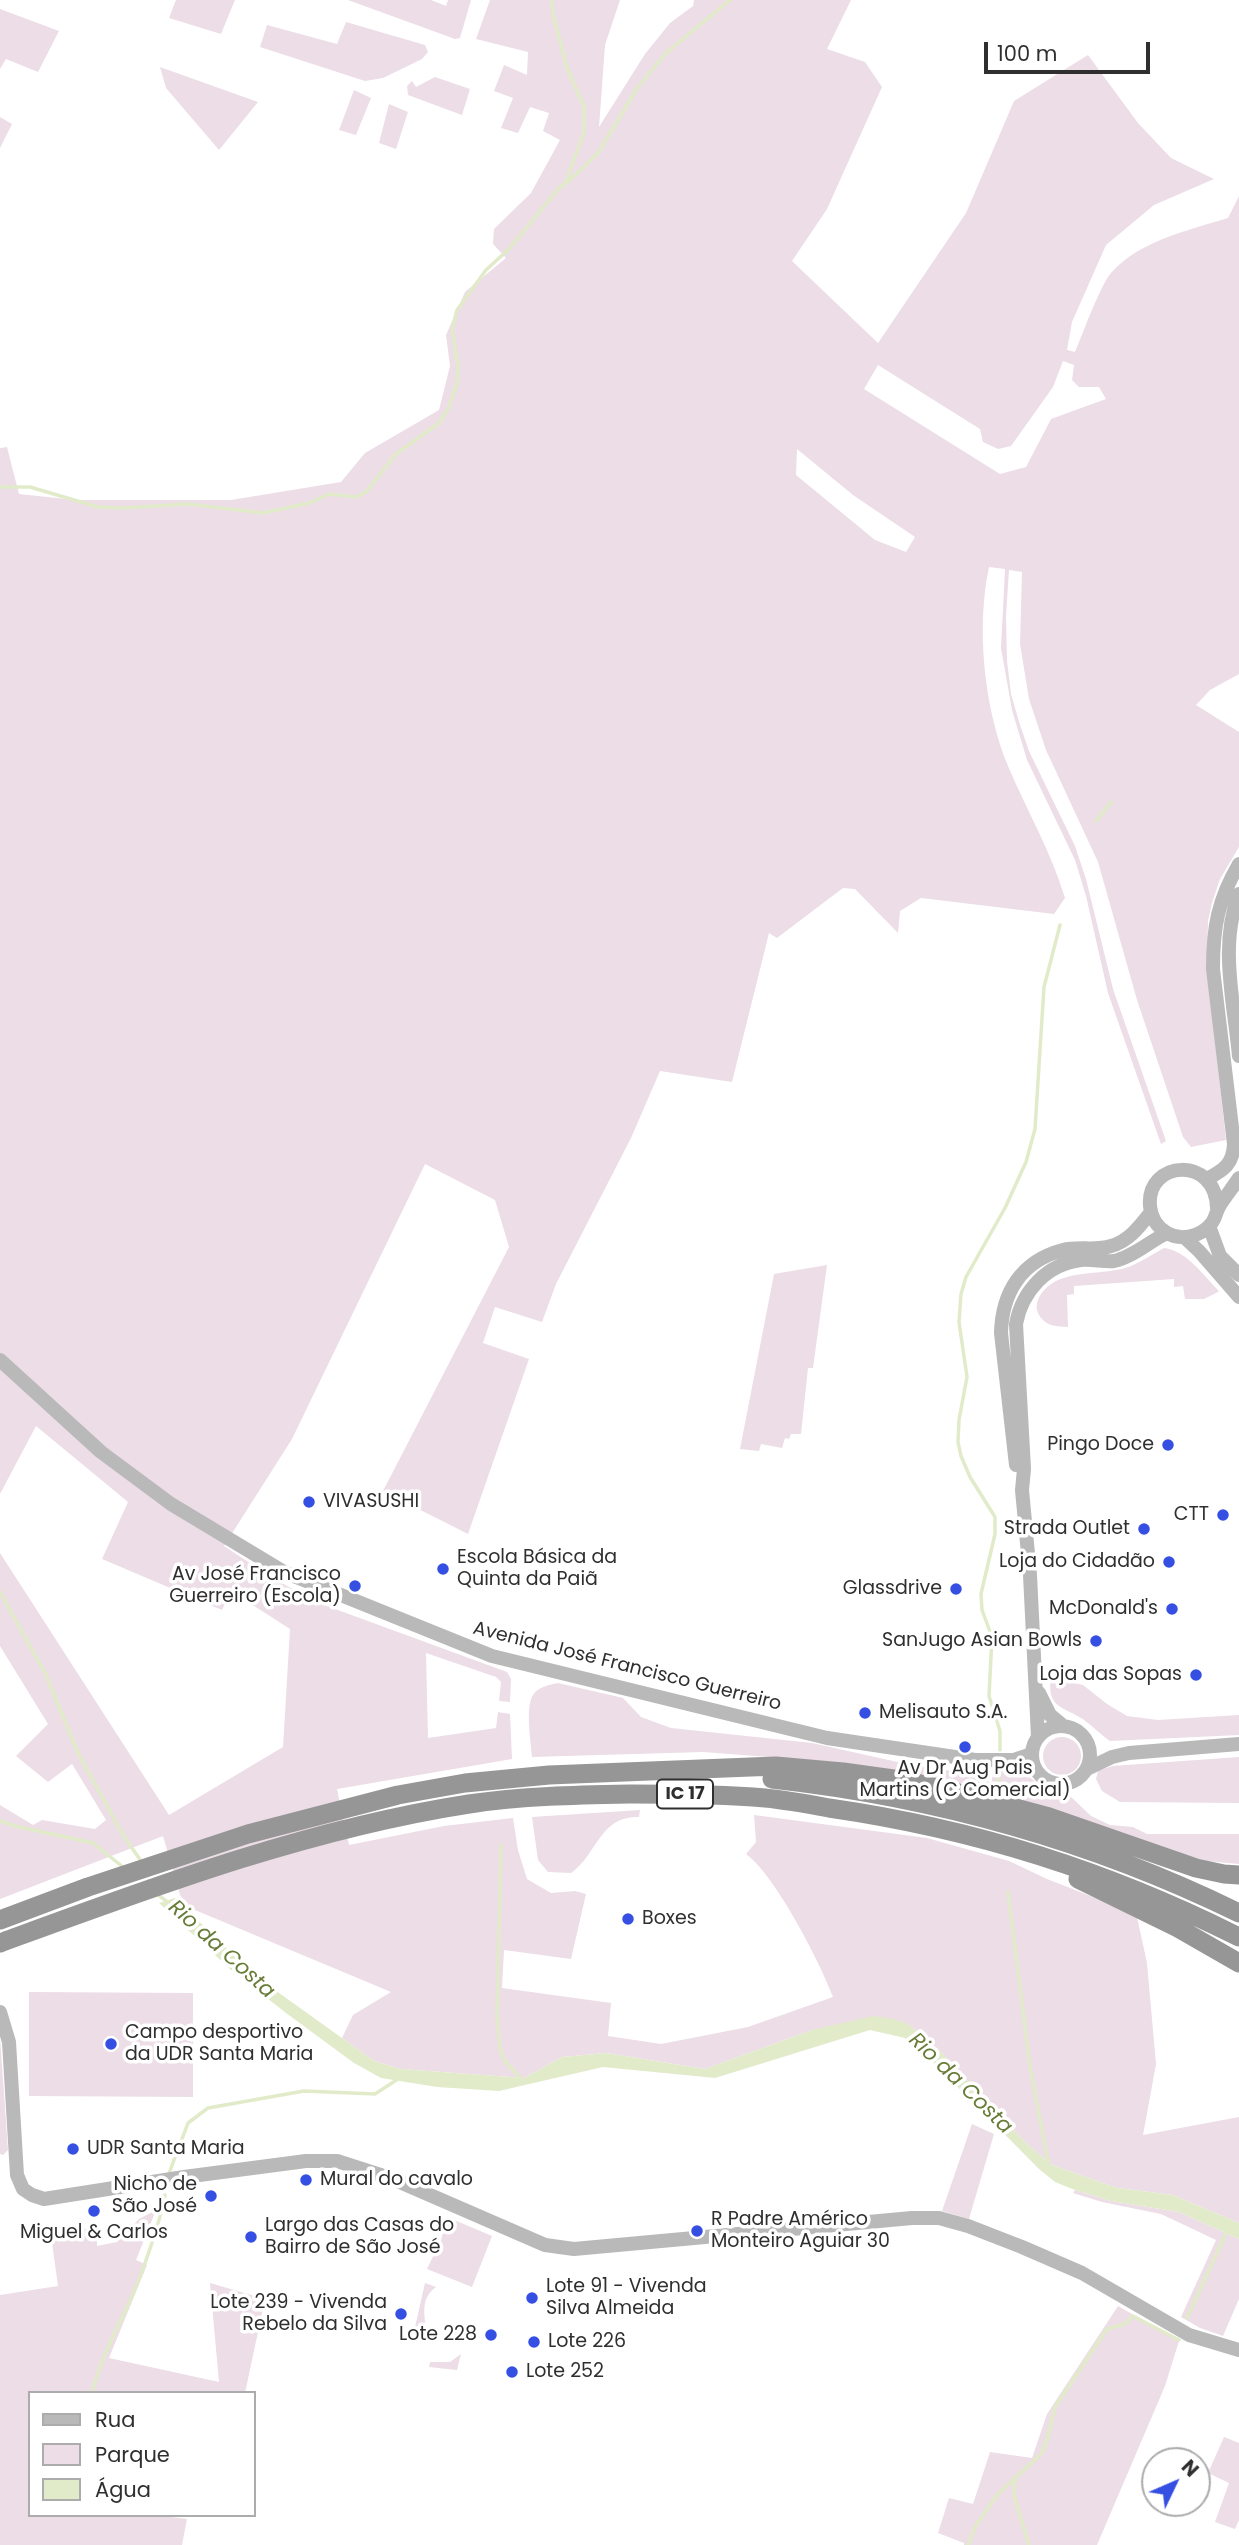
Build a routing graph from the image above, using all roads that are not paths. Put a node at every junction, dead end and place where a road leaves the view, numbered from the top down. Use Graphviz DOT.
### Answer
graph roads {
  1 [pos="1239,864"];
  2 [pos="1239,894"];
  3 [pos="1239,1056"];
  4 [pos="1239,1178"];
  5 [pos="1207,1179"];
  6 [pos="1217,1208"];
  7 [pos="1151,1212"];
  8 [pos="1209,1226"];
  9 [pos="1167,1233"];
  10 [pos="1184,1237"];
  11 [pos="1239,1275"];
  12 [pos="1239,1297"];
  13 [pos="0,1360"];
  14 [pos="1022,1490"];
  15 [pos="1036,1687"];
  16 [pos="1062,1725"];
  17 [pos="1038,1737"];
  18 [pos="1088,1742"];
  19 [pos="1239,1744"];
  20 [pos="1129,1753"];
  21 [pos="1032,1754"];
  22 [pos="992,1761"];
  23 [pos="1087,1769"];
  24 [pos="695,1770"];
  25 [pos="1036,1770"];
  26 [pos="1021,1849"];
  27 [pos="1239,1875"];
  28 [pos="1239,1913"];
  29 [pos="0,1920"];
  30 [pos="1239,1937"];
  31 [pos="0,1943"];
  32 [pos="1239,1963"];
  33 [pos="0,2012"];
  34 [pos="1239,2350"];
  1 -- 5 [label="main road"];
  2 -- 3 [label="main road"];
  4 -- 6 [label="main road"];
  5 -- 6 [label="main road"];
  5 -- 7 [label="main road"];
  6 -- 8 [label="main road"];
  7 -- 9 [label="main road"];
  7 -- 14 [label="main road"];
  8 -- 10 [label="main road"];
  8 -- 11 [label="main road"];
  9 -- 10 [label="main road"];
  9 -- 14 [label="main road"];
  10 -- 12 [label="main road"];
  13 -- 22 [label="main road, Avenida José Francisco Guerreiro"];
  14 -- 15 [label="main road"];
  15 -- 16 [label="main road"];
  15 -- 17 [label="main road"];
  16 -- 17 [label="main road"];
  16 -- 18 [label="main road"];
  17 -- 21 [label="main road"];
  18 -- 20 [label="main road"];
  18 -- 23 [label="main road"];
  19 -- 20 [label="main road"];
  20 -- 23 [label="main road"];
  21 -- 22 [label="main road"];
  21 -- 25 [label="main road"];
  22 -- 25 [label="main road"];
  23 -- 25 [label="main road"];
  24 -- 27 [label="highway"];
  24 -- 28 [label="highway, IC 17"];
  24 -- 29 [label="highway, IC 17"];
  26 -- 30 [label="highway, IC 17"];
  26 -- 31 [label="highway, IC 17"];
  26 -- 32 [label="highway"];
  33 -- 34 [label="main road"];
}
